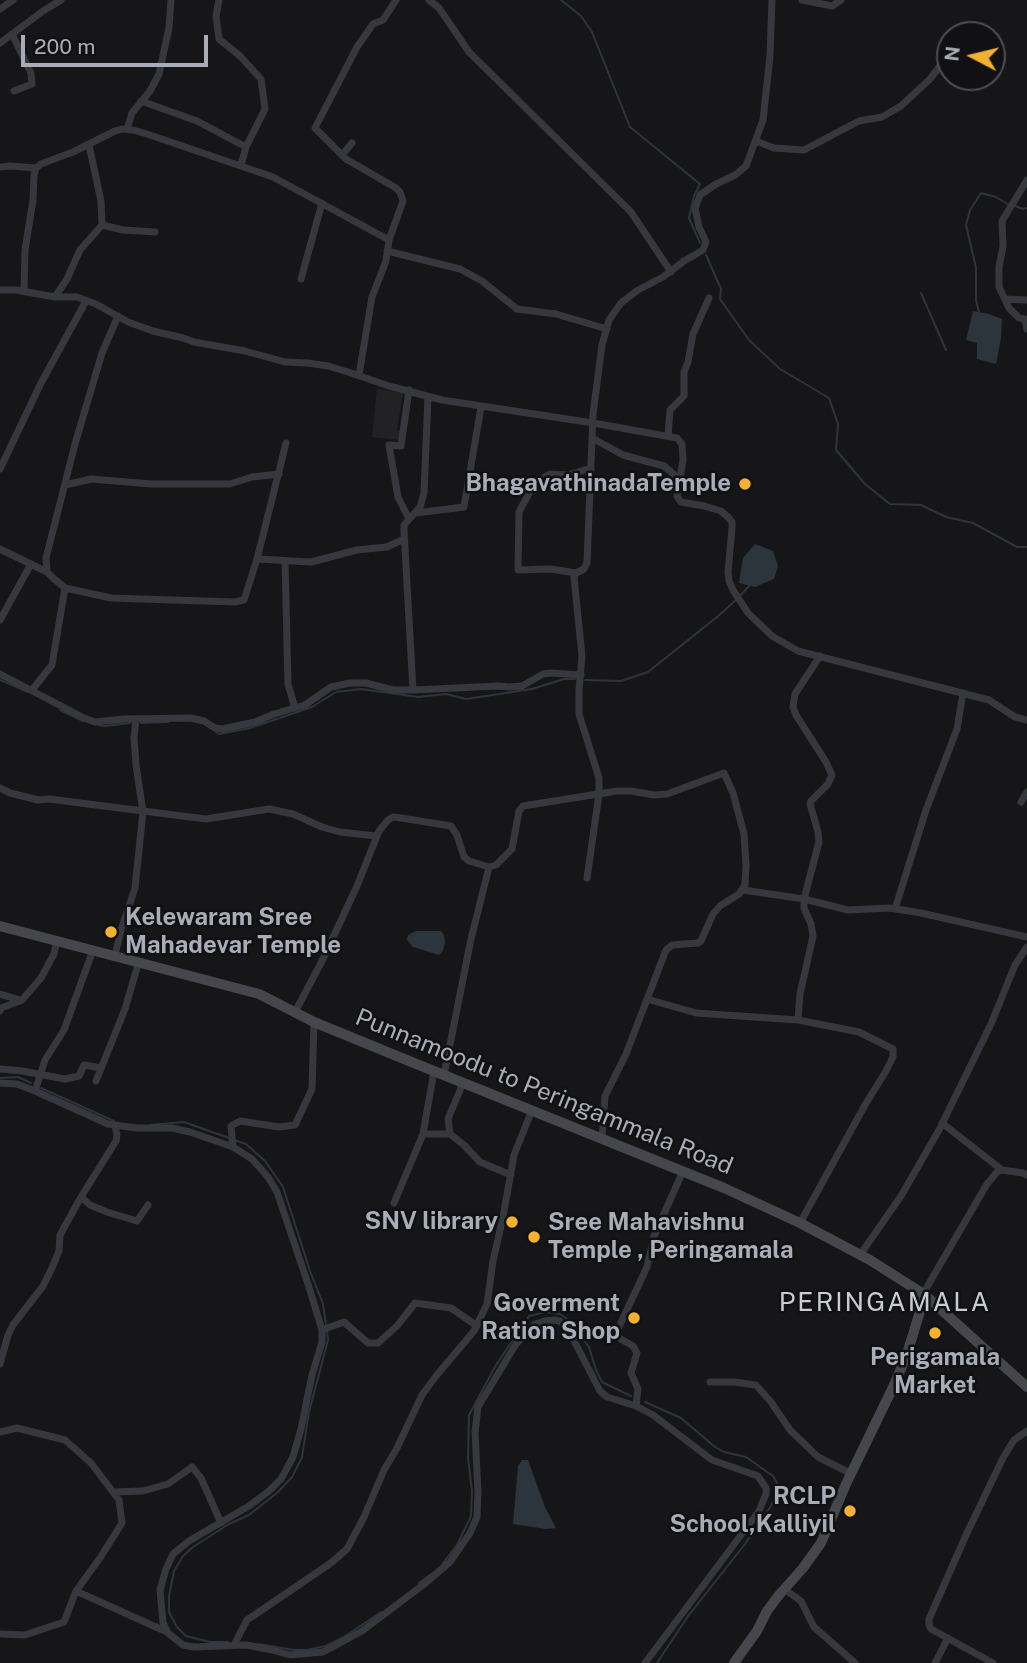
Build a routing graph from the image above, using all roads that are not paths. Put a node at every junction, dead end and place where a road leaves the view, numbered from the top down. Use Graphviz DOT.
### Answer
graph roads {
  1 [pos="13,0"];
  2 [pos="61,0"];
  3 [pos="172,0"];
  4 [pos="219,0"];
  5 [pos="396,0"];
  6 [pos="429,0"];
  7 [pos="772,0"];
  8 [pos="802,0"];
  9 [pos="841,0"];
  10 [pos="0,9"];
  11 [pos="12,34"];
  12 [pos="0,43"];
  13 [pos="936,71"];
  14 [pos="14,91"];
  15 [pos="141,101"];
  16 [pos="127,129"];
  17 [pos="756,141"];
  18 [pos="352,143"];
  19 [pos="89,145"];
  20 [pos="246,147"];
  21 [pos="342,155"];
  22 [pos="241,165"];
  23 [pos="0,167"];
  24 [pos="37,168"];
  25 [pos="1027,180"];
  26 [pos="322,203"];
  27 [pos="102,225"];
  28 [pos="155,232"];
  29 [pos="388,240"];
  30 [pos="387,251"];
  31 [pos="671,272"];
  32 [pos="301,279"];
  33 [pos="0,290"];
  34 [pos="24,291"];
  35 [pos="55,297"];
  36 [pos="709,298"];
  37 [pos="1005,299"];
  38 [pos="86,300"];
  39 [pos="1027,300"];
  40 [pos="118,316"];
  41 [pos="1027,328"];
  42 [pos="607,329"];
  43 [pos="359,375"];
  44 [pos="409,390"];
  45 [pos="428,397"];
  46 [pos="481,407"];
  47 [pos="593,423"];
  48 [pos="668,436"];
  49 [pos="592,438"];
  50 [pos="286,443"];
  51 [pos="591,468"];
  52 [pos="0,469"];
  53 [pos="279,474"];
  54 [pos="677,477"];
  55 [pos="65,485"];
  56 [pos="416,513"];
  57 [pos="409,519"];
  58 [pos="404,539"];
  59 [pos="0,549"];
  60 [pos="257,559"];
  61 [pos="285,561"];
  62 [pos="31,564"];
  63 [pos="47,572"];
  64 [pos="576,573"];
  65 [pos="65,588"];
  66 [pos="0,620"];
  67 [pos="820,656"];
  68 [pos="2,673"];
  69 [pos="581,675"];
  70 [pos="32,690"];
  71 [pos="413,690"];
  72 [pos="962,693"];
  73 [pos="295,708"];
  74 [pos="136,719"];
  75 [pos="1027,720"];
  76 [pos="0,788"];
  77 [pos="1027,792"];
  78 [pos="599,794"];
  79 [pos="1021,802"];
  80 [pos="143,812"];
  81 [pos="376,836"];
  82 [pos="489,867"];
  83 [pos="587,878"];
  84 [pos="743,890"];
  85 [pos="804,899"];
  86 [pos="895,909"];
  87 [pos="0,926"];
  88 [pos="1027,937"];
  89 [pos="57,940"];
  90 [pos="1027,947"];
  91 [pos="93,950"];
  92 [pos="115,955"];
  93 [pos="139,961"];
  94 [pos="0,995"];
  95 [pos="647,999"];
  96 [pos="22,1000"];
  97 [pos="0,1010"];
  98 [pos="295,1012"];
  99 [pos="798,1020"];
  100 [pos="314,1021"];
  101 [pos="0,1069"];
  102 [pos="101,1069"];
  103 [pos="439,1073"];
  104 [pos="40,1075"];
  105 [pos="96,1081"];
  106 [pos="0,1083"];
  107 [pos="463,1083"];
  108 [pos="35,1091"];
  109 [pos="532,1110"];
  110 [pos="942,1124"];
  111 [pos="115,1126"];
  112 [pos="423,1134"];
  113 [pos="450,1134"];
  114 [pos="602,1139"];
  115 [pos="233,1145"];
  116 [pos="1002,1170"];
  117 [pos="683,1171"];
  118 [pos="510,1175"];
  119 [pos="1027,1175"];
  120 [pos="81,1197"];
  121 [pos="394,1203"];
  122 [pos="148,1205"];
  123 [pos="800,1223"];
  124 [pos="860,1255"];
  125 [pos="925,1295"];
  126 [pos="477,1326"];
  127 [pos="322,1330"];
  128 [pos="0,1364"];
  129 [pos="710,1382"];
  130 [pos="1027,1387"];
  131 [pos="636,1406"];
  132 [pos="1027,1431"];
  133 [pos="0,1432"];
  134 [pos="850,1473"];
  135 [pos="113,1492"];
  136 [pos="221,1523"];
  137 [pos="784,1589"];
  138 [pos="76,1591"];
  139 [pos="0,1632"];
  140 [pos="168,1633"];
  141 [pos="948,1638"];
  142 [pos="236,1643"];
  143 [pos="296,1659"];
  144 [pos="645,1663"];
  145 [pos="734,1663"];
  146 [pos="855,1663"];
  147 [pos="935,1663"];
  148 [pos="993,1663"];
  1 -- 10 [label="street"];
  2 -- 11 [label="street"];
  3 -- 15 [label="street"];
  4 -- 20 [label="street"];
  5 -- 21 [label="street"];
  6 -- 31 [label="street"];
  7 -- 17 [label="street"];
  8 -- 9 [label="street"];
  11 -- 12 [label="street"];
  11 -- 14 [label="street"];
  13 -- 17 [label="street"];
  15 -- 16 [label="street"];
  15 -- 20 [label="street"];
  16 -- 19 [label="street"];
  16 -- 22 [label="street"];
  17 -- 31 [label="street"];
  18 -- 21 [label="street"];
  19 -- 24 [label="street"];
  19 -- 27 [label="street"];
  20 -- 22 [label="street"];
  21 -- 29 [label="street"];
  22 -- 26 [label="street"];
  23 -- 24 [label="street"];
  24 -- 34 [label="street"];
  25 -- 37 [label="street"];
  26 -- 29 [label="street"];
  26 -- 32 [label="street"];
  27 -- 28 [label="street"];
  27 -- 35 [label="street"];
  29 -- 30 [label="street"];
  30 -- 42 [label="street"];
  30 -- 43 [label="street"];
  31 -- 42 [label="street"];
  33 -- 34 [label="street"];
  34 -- 35 [label="street"];
  35 -- 38 [label="street"];
  36 -- 48 [label="street"];
  37 -- 39 [label="street"];
  37 -- 41 [label="street"];
  38 -- 40 [label="street"];
  38 -- 52 [label="street"];
  40 -- 43 [label="street"];
  40 -- 55 [label="street"];
  42 -- 47 [label="street"];
  43 -- 44 [label="street"];
  44 -- 45 [label="street"];
  44 -- 57 [label="street"];
  45 -- 46 [label="street"];
  45 -- 56 [label="street"];
  46 -- 47 [label="street"];
  46 -- 56 [label="street"];
  47 -- 48 [label="street"];
  47 -- 49 [label="street"];
  48 -- 54 [label="street"];
  49 -- 51 [label="street"];
  49 -- 54 [label="street"];
  50 -- 53 [label="street"];
  51 -- 64 [label="street"];
  51 -- 64 [label="street"];
  53 -- 55 [label="street"];
  53 -- 60 [label="street"];
  54 -- 67 [label="street"];
  55 -- 63 [label="street"];
  56 -- 57 [label="street"];
  57 -- 58 [label="street"];
  58 -- 61 [label="street"];
  58 -- 71 [label="street"];
  59 -- 62 [label="street"];
  60 -- 61 [label="street"];
  60 -- 65 [label="street"];
  61 -- 73 [label="street"];
  62 -- 63 [label="street"];
  62 -- 66 [label="street"];
  63 -- 65 [label="street"];
  64 -- 69 [label="street"];
  65 -- 70 [label="street"];
  67 -- 72 [label="street"];
  67 -- 85 [label="street"];
  68 -- 70 [label="street"];
  69 -- 71 [label="street"];
  69 -- 78 [label="street"];
  70 -- 74 [label="street"];
  71 -- 73 [label="street"];
  72 -- 75 [label="street"];
  72 -- 86 [label="street"];
  73 -- 74 [label="street"];
  74 -- 80 [label="street"];
  76 -- 80 [label="street"];
  77 -- 79 [label="street"];
  78 -- 82 [label="street"];
  78 -- 83 [label="street"];
  78 -- 84 [label="street"];
  80 -- 81 [label="street"];
  80 -- 92 [label="street"];
  81 -- 82 [label="street"];
  81 -- 98 [label="street"];
  82 -- 103 [label="street"];
  84 -- 85 [label="street"];
  84 -- 95 [label="street"];
  85 -- 86 [label="street"];
  85 -- 99 [label="street"];
  86 -- 88 [label="street"];
  87 -- 89 [label="main road, Punnamoodu to Peringammala Road"];
  89 -- 91 [label="main road, Punnamoodu to Peringammala Road"];
  89 -- 96 [label="street"];
  90 -- 110 [label="street"];
  91 -- 92 [label="main road, Punnamoodu to Peringammala Road"];
  91 -- 104 [label="street"];
  92 -- 93 [label="main road, Punnamoodu to Peringammala Road"];
  93 -- 98 [label="main road, Punnamoodu to Peringammala Road"];
  93 -- 102 [label="street"];
  94 -- 96 [label="street"];
  95 -- 99 [label="street"];
  95 -- 114 [label="street"];
  96 -- 97 [label="street"];
  98 -- 100 [label="main road, Punnamoodu to Peringammala Road"];
  99 -- 123 [label="street"];
  100 -- 103 [label="main road, Punnamoodu to Peringammala Road"];
  100 -- 115 [label="street"];
  101 -- 104 [label="street"];
  102 -- 104 [label="street"];
  102 -- 105 [label="street"];
  103 -- 107 [label="main road, Punnamoodu to Peringammala Road"];
  103 -- 112 [label="street"];
  104 -- 108 [label="street"];
  106 -- 108 [label="street"];
  107 -- 109 [label="main road, Punnamoodu to Peringammala Road"];
  107 -- 113 [label="street"];
  108 -- 111 [label="street"];
  109 -- 114 [label="main road, Punnamoodu to Peringammala Road"];
  109 -- 118 [label="street"];
  110 -- 116 [label="street"];
  110 -- 124 [label="street"];
  111 -- 115 [label="street"];
  111 -- 120 [label="street"];
  112 -- 113 [label="street"];
  112 -- 121 [label="street"];
  113 -- 118 [label="street"];
  114 -- 117 [label="main road, Punnamoodu to Peringammala Road"];
  115 -- 127 [label="street"];
  116 -- 119 [label="street"];
  116 -- 125 [label="street"];
  117 -- 123 [label="main road, Punnamoodu to Peringammala Road"];
  117 -- 131 [label="street"];
  118 -- 126 [label="street"];
  120 -- 122 [label="street"];
  120 -- 128 [label="street"];
  123 -- 124 [label="main road, Punnamoodu to Peringammala Road"];
  124 -- 125 [label="main road, Punnamoodu to Peringammala Road"];
  125 -- 130 [label="main road, Punnamoodu to Peringammala Road"];
  125 -- 134 [label="main road"];
  126 -- 127 [label="street"];
  126 -- 142 [label="street"];
  127 -- 136 [label="street"];
  129 -- 134 [label="street"];
  131 -- 143 [label="street"];
  131 -- 144 [label="street"];
  132 -- 141 [label="street"];
  133 -- 135 [label="street"];
  134 -- 137 [label="main road"];
  135 -- 136 [label="street"];
  135 -- 138 [label="street"];
  136 -- 140 [label="street"];
  137 -- 145 [label="main road"];
  137 -- 146 [label="street"];
  138 -- 139 [label="street"];
  138 -- 140 [label="street"];
  140 -- 142 [label="street"];
  141 -- 147 [label="street"];
  141 -- 148 [label="street"];
  142 -- 143 [label="street"];
}
